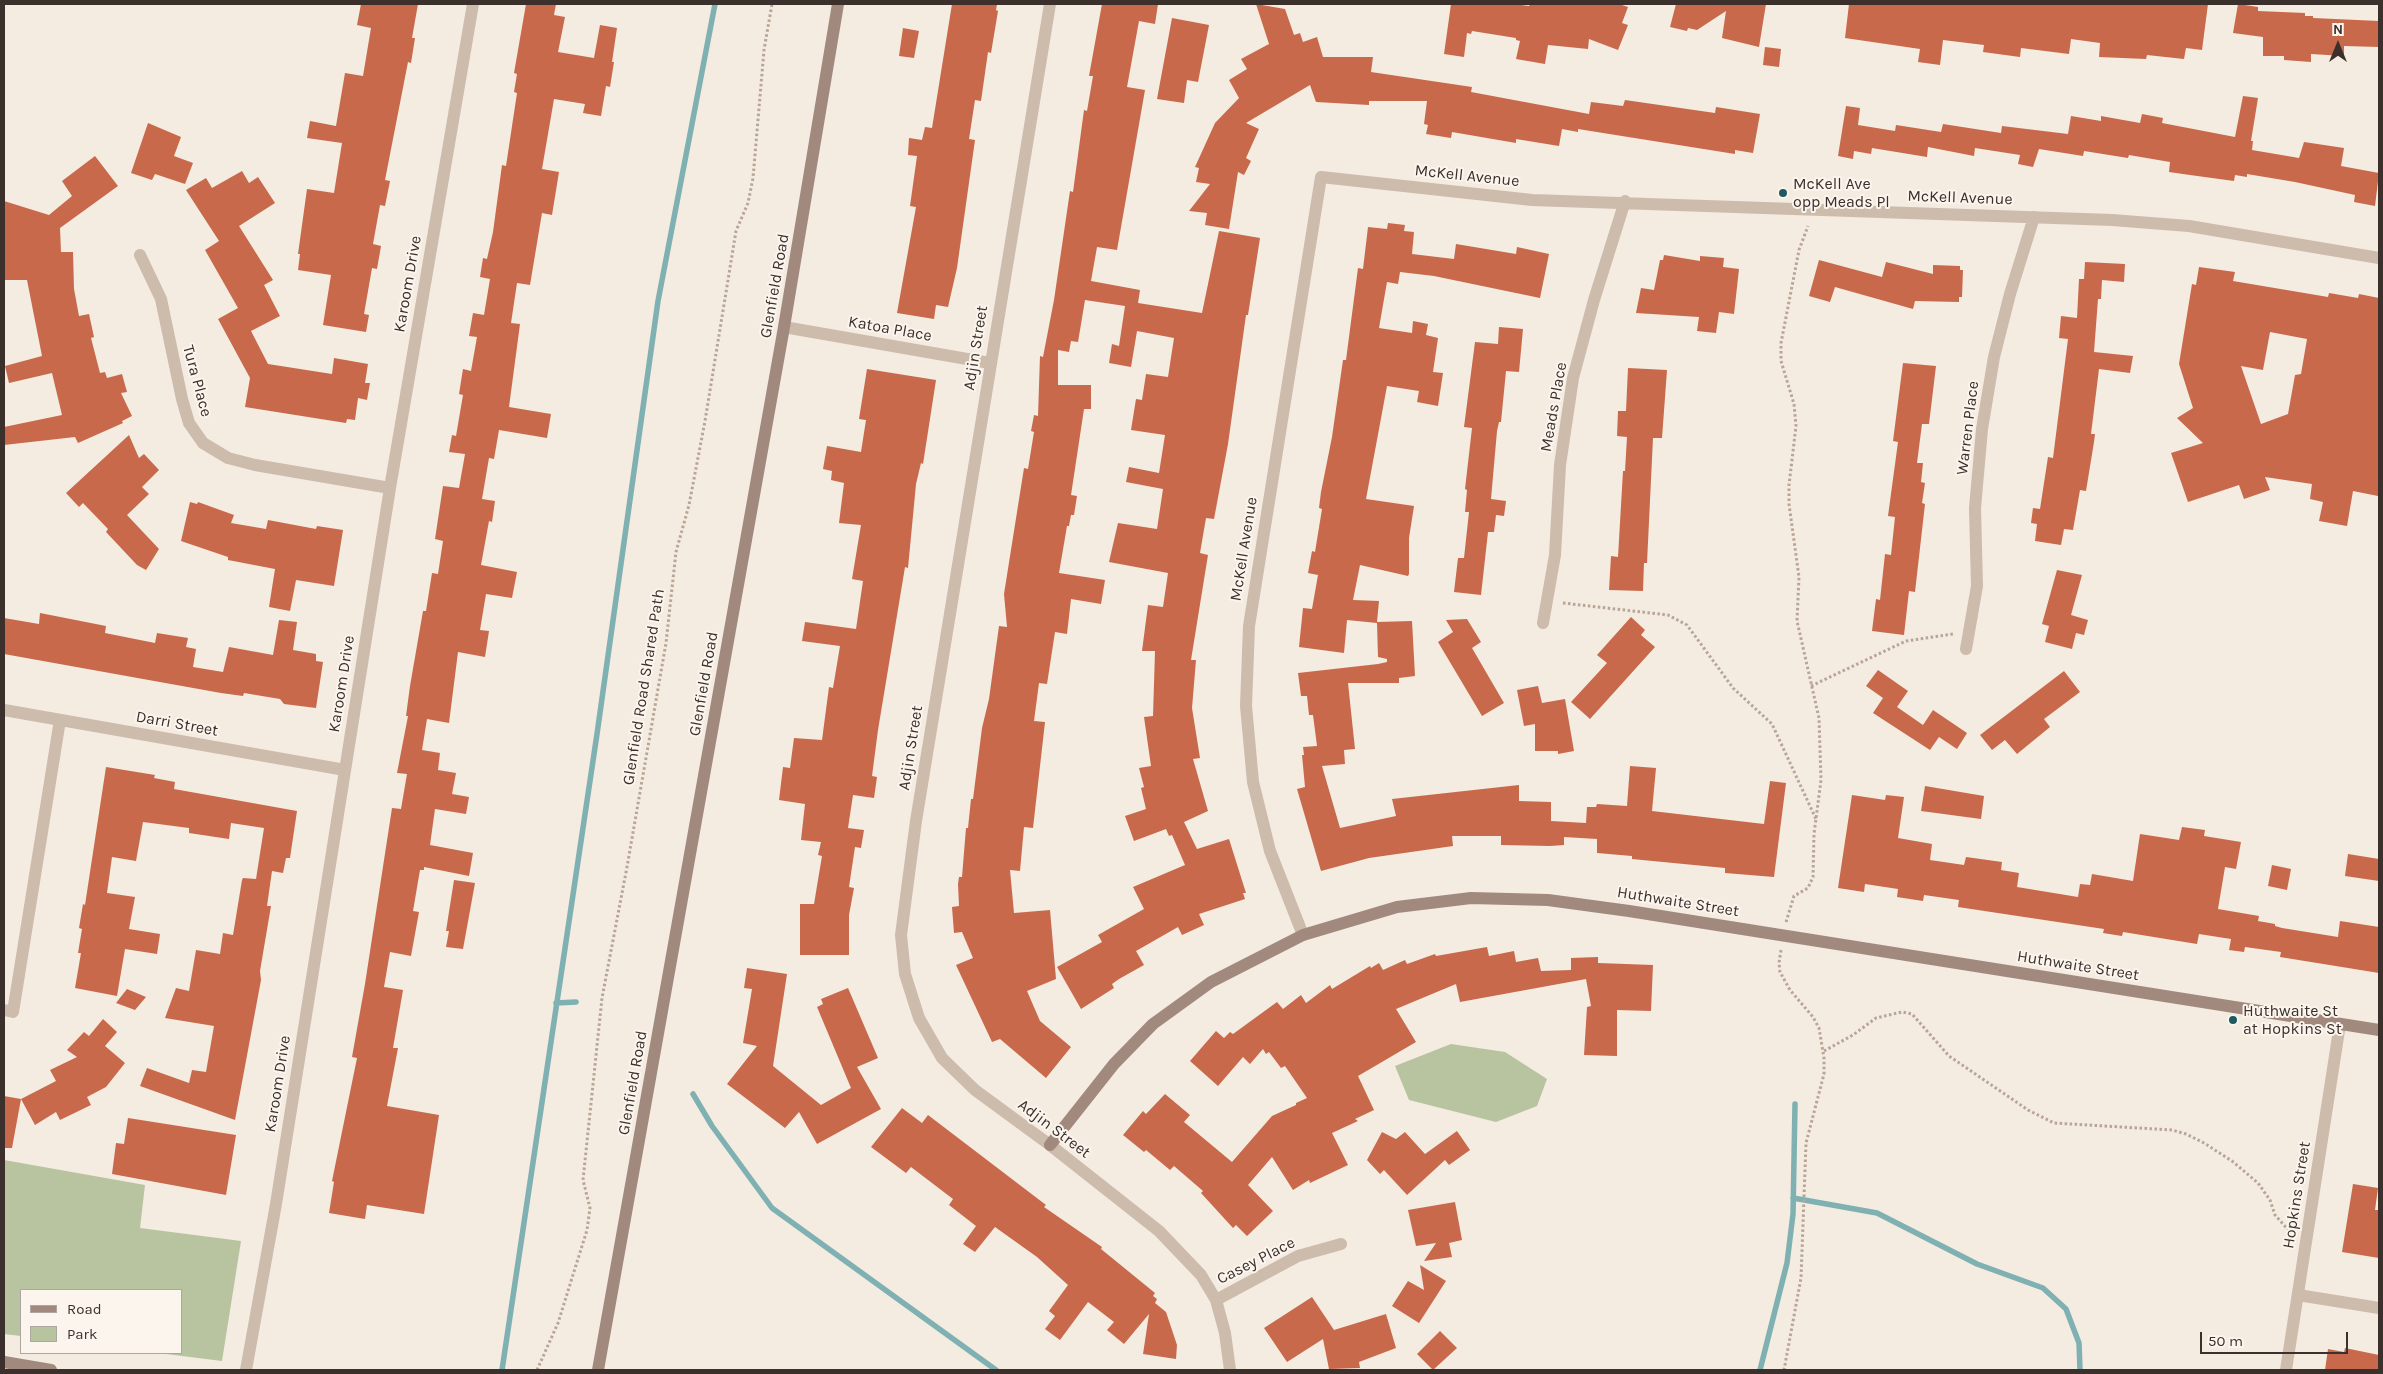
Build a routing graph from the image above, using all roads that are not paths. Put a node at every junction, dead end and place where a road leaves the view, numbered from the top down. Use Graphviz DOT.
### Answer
graph roads {
  1 [pos="473,4"];
  2 [pos="838,4"];
  3 [pos="1050,4"];
  4 [pos="1625,202"];
  5 [pos="2034,217"];
  6 [pos="140,255"];
  7 [pos="2379,258"];
  8 [pos="784,327"];
  9 [pos="990,362"];
  10 [pos="390,488"];
  11 [pos="1543,623"];
  12 [pos="1966,649"];
  13 [pos="4,710"];
  14 [pos="60,720"];
  15 [pos="346,770"];
  16 [pos="1303,935"];
  17 [pos="4,1010"];
  18 [pos="2340,1024"];
  19 [pos="2379,1030"];
  20 [pos="1050,1145"];
  21 [pos="1341,1244"];
  22 [pos="2298,1295"];
  23 [pos="1216,1300"];
  24 [pos="2379,1308"];
  25 [pos="4,1362"];
  26 [pos="51,1370"];
  27 [pos="246,1370"];
  28 [pos="598,1370"];
  29 [pos="1230,1370"];
  30 [pos="2286,1370"];
  1 -- 10 [label="street, Karoom Drive"];
  2 -- 8 [label="street, Glenfield Road"];
  3 -- 9 [label="street, Adjin Street"];
  4 -- 5 [label="street, McKell Avenue"];
  4 -- 11 [label="street, Meads Place"];
  4 -- 16 [label="street, McKell Avenue"];
  5 -- 7 [label="street, McKell Avenue"];
  5 -- 12 [label="street, Warren Place"];
  6 -- 10 [label="street, Tura Place"];
  8 -- 9 [label="street, Katoa Place"];
  8 -- 28 [label="street, Glenfield Road"];
  9 -- 20 [label="street, Adjin Street"];
  10 -- 15 [label="street, Karoom Drive"];
  13 -- 14 [label="street, Darri Street"];
  14 -- 15 [label="street, Darri Street"];
  14 -- 17 [label="street"];
  15 -- 27 [label="street, Karoom Drive"];
  16 -- 18 [label="street, Huthwaite Street"];
  16 -- 20 [label="street, Huthwaite Street"];
  18 -- 19 [label="street, Huthwaite Street"];
  18 -- 22 [label="street, Hopkins Street"];
  20 -- 23 [label="street, Adjin Street"];
  21 -- 23 [label="street, Casey Place"];
  22 -- 24 [label="street"];
  22 -- 30 [label="street, Hopkins Street"];
  23 -- 29 [label="street, Adjin Street"];
  25 -- 26 [label="street"];
}
